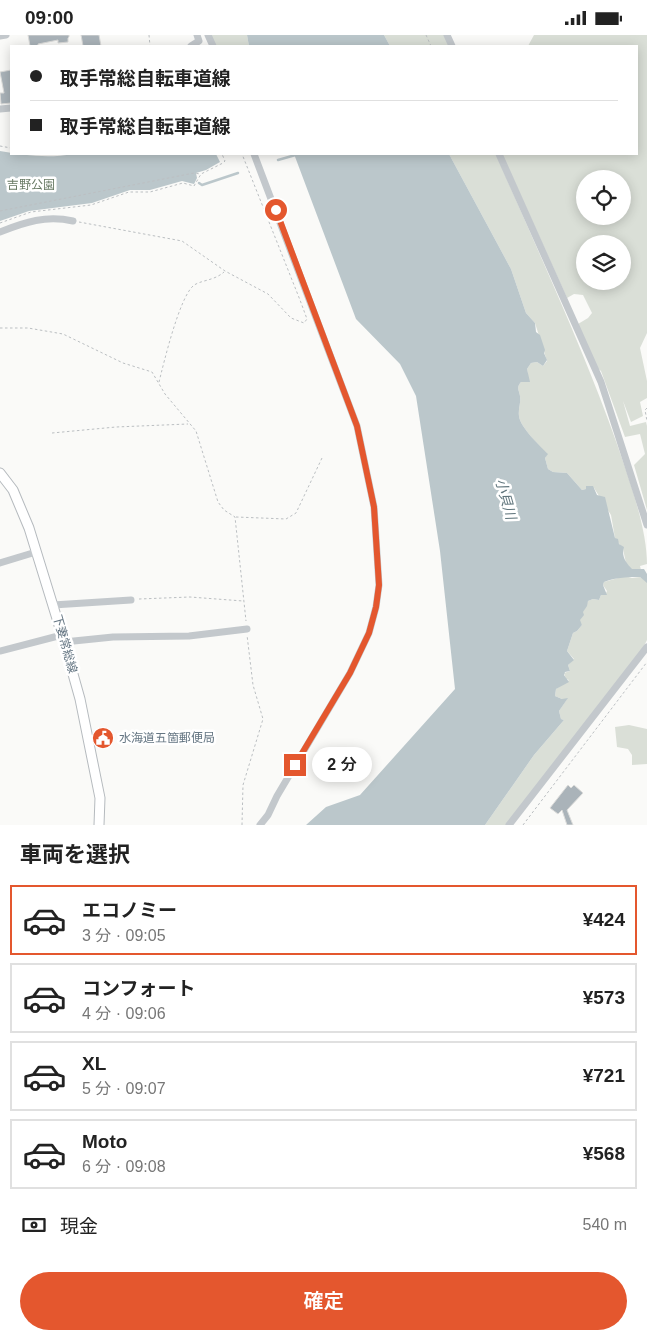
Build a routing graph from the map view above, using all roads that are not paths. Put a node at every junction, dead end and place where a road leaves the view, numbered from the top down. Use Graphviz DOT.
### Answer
graph roads {
  1 [pos="6,35"];
  2 [pos="0,37"];
  3 [pos="254,155"];
  4 [pos="499,155"];
  5 [pos="73,221"];
  6 [pos="0,232"];
  7 [pos="0,473"];
  8 [pos="647,525"];
  9 [pos="36,552"];
  10 [pos="0,563"];
  11 [pos="131,600"];
  12 [pos="54,605"];
  13 [pos="247,629"];
  14 [pos="63,639"];
  15 [pos="647,647"];
  16 [pos="0,651"];
  17 [pos="99,825"];
  18 [pos="260,825"];
  19 [pos="509,825"];
  1 -- 2 [label="street"];
  3 -- 18 [label="street"];
  4 -- 8 [label="street"];
  5 -- 6 [label="street"];
  7 -- 9 [label="main road, 下妻常総線"];
  9 -- 10 [label="street"];
  9 -- 12 [label="main road, 下妻常総線"];
  11 -- 12 [label="street"];
  12 -- 14 [label="main road, 下妻常総線"];
  13 -- 14 [label="street"];
  14 -- 16 [label="street"];
  14 -- 17 [label="main road, 下妻常総線"];
  15 -- 19 [label="street"];
}
